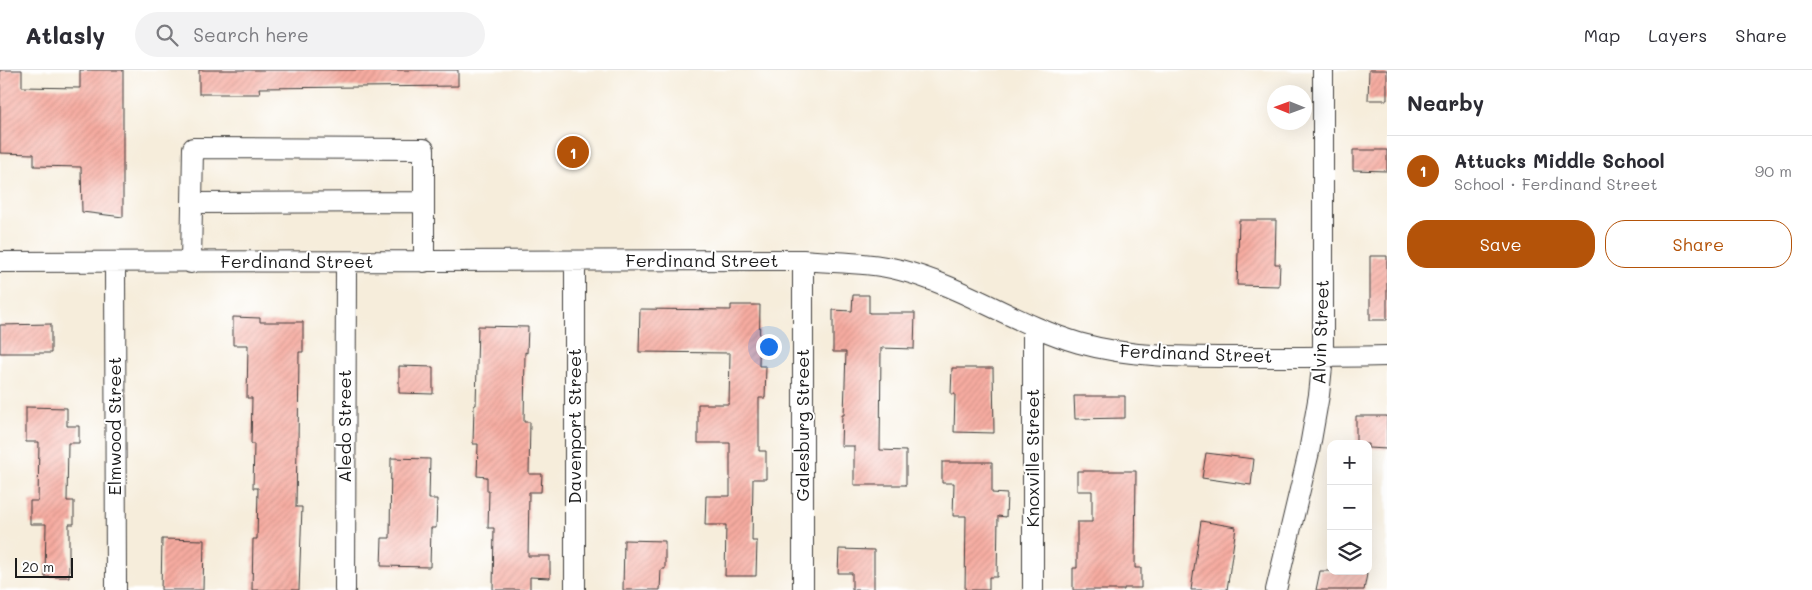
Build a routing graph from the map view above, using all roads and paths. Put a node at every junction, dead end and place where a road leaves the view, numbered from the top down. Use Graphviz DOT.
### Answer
graph roads {
  1 [pos="1323,70"];
  2 [pos="424,202"];
  3 [pos="192,203"];
  4 [pos="803,260"];
  5 [pos="0,262"];
  6 [pos="115,262"];
  7 [pos="346,262"];
  8 [pos="424,262"];
  9 [pos="575,262"];
  10 [pos="190,263"];
  11 [pos="1033,326"];
  12 [pos="1387,356"];
  13 [pos="1323,357"];
  14 [pos="116,590"];
  15 [pos="345,590"];
  16 [pos="575,590"];
  17 [pos="803,590"];
  18 [pos="1033,590"];
  19 [pos="1276,590"];
  1 -- 13 [label="street, Alvin Street"];
  2 -- 3 [label="street"];
  2 -- 3 [label="street"];
  2 -- 8 [label="street"];
  3 -- 10 [label="street"];
  4 -- 9 [label="street, Ferdinand Street"];
  4 -- 11 [label="street, Ferdinand Street"];
  4 -- 17 [label="street, Galesburg Street"];
  5 -- 6 [label="street, Ferdinand Street"];
  6 -- 10 [label="street, Ferdinand Street"];
  6 -- 14 [label="street, Elmwood Street"];
  7 -- 8 [label="street, Ferdinand Street"];
  7 -- 10 [label="street, Ferdinand Street"];
  7 -- 15 [label="street, Aledo Street"];
  8 -- 9 [label="street, Ferdinand Street"];
  9 -- 16 [label="street, Davenport Street"];
  11 -- 13 [label="street, Ferdinand Street"];
  11 -- 18 [label="street, Knoxville Street"];
  12 -- 13 [label="street, Ferdinand Street"];
  13 -- 19 [label="street, Alvin Street"];
}
